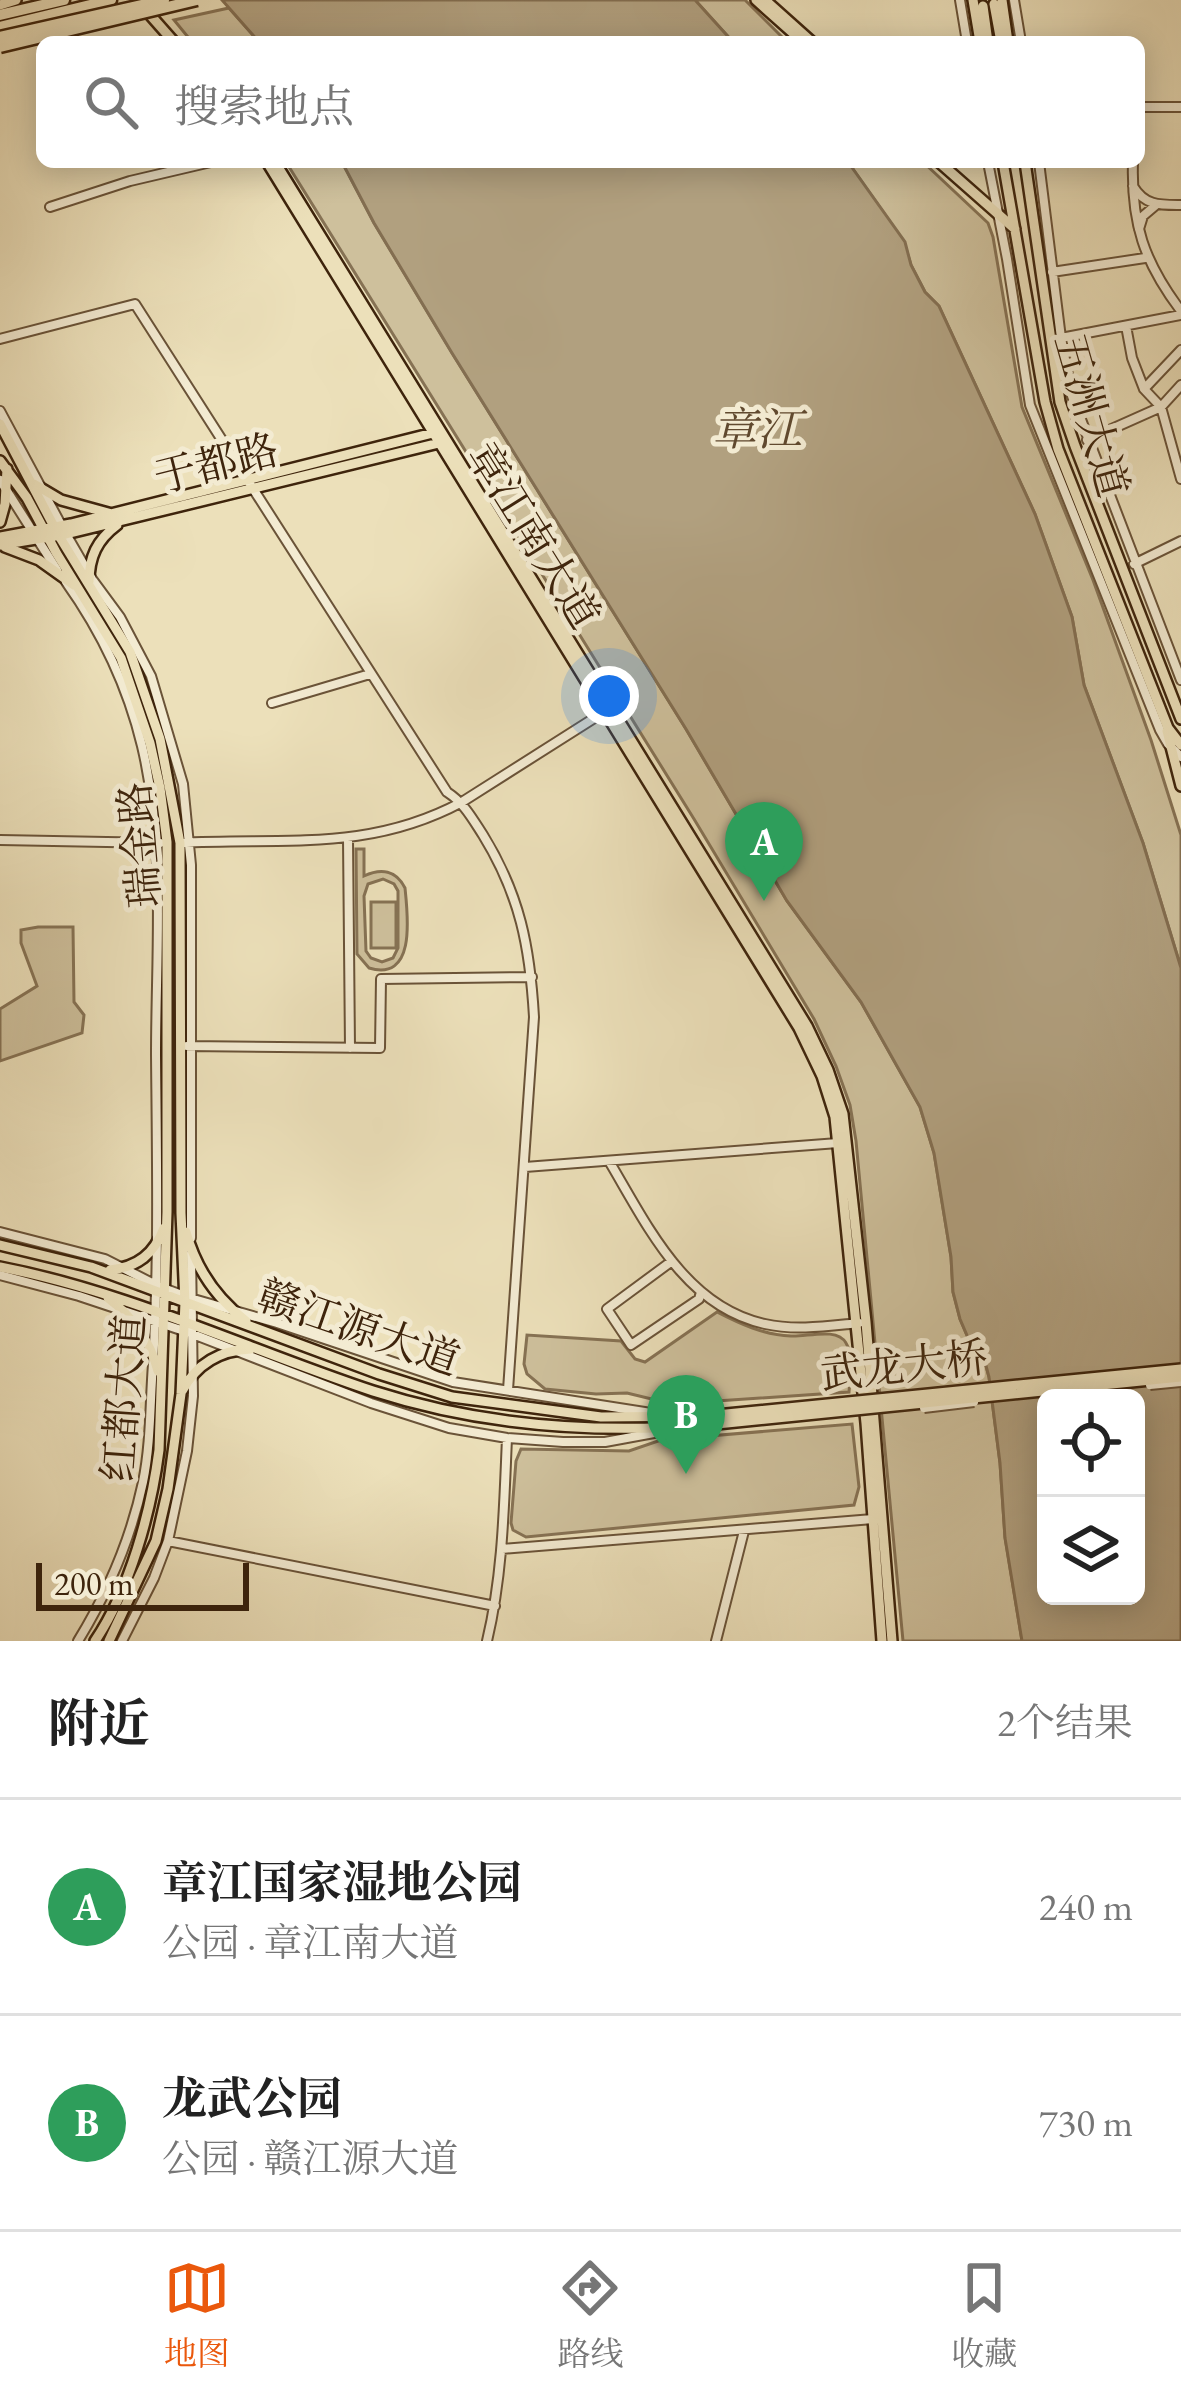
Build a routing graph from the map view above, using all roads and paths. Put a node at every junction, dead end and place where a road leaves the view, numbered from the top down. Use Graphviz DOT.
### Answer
graph roads {
  1 [pos="16,0"];
  2 [pos="64,0"];
  3 [pos="111,0"];
  4 [pos="164,0"];
  5 [pos="197,0"];
  6 [pos="756,0"];
  7 [pos="765,0"];
  8 [pos="960,0"];
  9 [pos="1014,0"];
  10 [pos="988,3"];
  11 [pos="0,4"];
  12 [pos="145,4"];
  13 [pos="0,15"];
  14 [pos="0,27"];
  15 [pos="173,36"];
  16 [pos="795,36"];
  17 [pos="805,36"];
  18 [pos="966,36"];
  19 [pos="985,36"];
  20 [pos="1002,36"];
  21 [pos="1020,36"];
  22 [pos="0,42"];
  23 [pos="1145,106"];
  24 [pos="1181,107"];
  25 [pos="187,168"];
  26 [pos="275,168"];
  27 [pos="945,168"];
  28 [pos="989,168"];
  29 [pos="1005,168"];
  30 [pos="1024,168"];
  31 [pos="1040,168"];
  32 [pos="1133,168"];
  33 [pos="1132,185"];
  34 [pos="1156,205"];
  35 [pos="1181,206"];
  36 [pos="50,207"];
  37 [pos="998,217"];
  38 [pos="1015,229"];
  39 [pos="1138,230"];
  40 [pos="1146,258"];
  41 [pos="1052,272"];
  42 [pos="1181,313"];
  43 [pos="1126,326"];
  44 [pos="1061,338"];
  45 [pos="0,339"];
  46 [pos="1181,350"];
  47 [pos="1181,385"];
  48 [pos="1144,389"];
  49 [pos="1161,407"];
  50 [pos="0,411"];
  51 [pos="0,424"];
  52 [pos="0,436"];
  53 [pos="440,437"];
  54 [pos="1087,440"];
  55 [pos="0,459"];
  56 [pos="22,469"];
  57 [pos="8,471"];
  58 [pos="1181,478"];
  59 [pos="248,484"];
  60 [pos="3,485"];
  61 [pos="42,490"];
  62 [pos="117,517"];
  63 [pos="0,522"];
  64 [pos="50,532"];
  65 [pos="1181,541"];
  66 [pos="0,543"];
  67 [pos="1134,564"];
  68 [pos="89,574"];
  69 [pos="60,575"];
  70 [pos="83,587"];
  71 [pos="370,674"];
  72 [pos="1181,680"];
  73 [pos="272,703"];
  74 [pos="608,709"];
  75 [pos="1180,719"];
  76 [pos="1178,751"];
  77 [pos="1180,783"];
  78 [pos="462,802"];
  79 [pos="0,839"];
  80 [pos="348,839"];
  81 [pos="174,843"];
  82 [pos="532,977"];
  83 [pos="185,1046"];
  84 [pos="350,1048"];
  85 [pos="838,1143"];
  86 [pos="609,1160"];
  87 [pos="525,1167"];
  88 [pos="167,1211"];
  89 [pos="181,1213"];
  90 [pos="0,1232"];
  91 [pos="158,1242"];
  92 [pos="0,1246"];
  93 [pos="191,1249"];
  94 [pos="672,1261"];
  95 [pos="88,1266"];
  96 [pos="122,1269"];
  97 [pos="0,1271"];
  98 [pos="84,1286"];
  99 [pos="161,1289"];
  100 [pos="701,1292"];
  101 [pos="188,1300"];
  102 [pos="233,1310"];
  103 [pos="123,1311"];
  104 [pos="160,1318"];
  105 [pos="861,1323"];
  106 [pos="187,1327"];
  107 [pos="256,1327"];
  108 [pos="233,1350"];
  109 [pos="262,1350"];
  110 [pos="153,1356"];
  111 [pos="1181,1373"];
  112 [pos="191,1376"];
  113 [pos="508,1390"];
  114 [pos="181,1394"];
  115 [pos="162,1395"];
  116 [pos="707,1420"];
  117 [pos="870,1422"];
  118 [pos="508,1438"];
  119 [pos="873,1519"];
  120 [pos="744,1531"];
  121 [pos="168,1541"];
  122 [pos="502,1549"];
  123 [pos="495,1606"];
  124 [pos="94,1615"];
  125 [pos="118,1631"];
  126 [pos="78,1641"];
  127 [pos="95,1641"];
  128 [pos="109,1641"];
  129 [pos="487,1641"];
  130 [pos="716,1641"];
  131 [pos="882,1641"];
  132 [pos="892,1641"];
  1 -- 11 [label="main road"];
  2 -- 13 [label="highway"];
  3 -- 14 [label="highway"];
  4 -- 22 [label="highway, bridge"];
  5 -- 22 [label="highway, bridge"];
  6 -- 16 [label="main road"];
  7 -- 17 [label="main road"];
  8 -- 18 [label="street"];
  9 -- 21 [label="street"];
  10 -- 19 [label="main road"];
  10 -- 20 [label="main road"];
  12 -- 15 [label="main road"];
  12 -- 22 [label="main road"];
  23 -- 24 [label="street"];
  25 -- 36 [label="street"];
  26 -- 53 [label="main road, 章江南大道"];
  27 -- 37 [label="main road"];
  28 -- 37 [label="street"];
  29 -- 38 [label="main road, 五洲大道"];
  30 -- 75 [label="main road, 五洲大道"];
  31 -- 41 [label="street"];
  32 -- 33 [label="street"];
  33 -- 34 [label="street"];
  33 -- 39 [label="street"];
  34 -- 35 [label="street"];
  34 -- 39 [label="street"];
  37 -- 38 [label="main road"];
  37 -- 76 [label="street"];
  38 -- 76 [label="main road, 五洲大道"];
  39 -- 40 [label="street"];
  40 -- 41 [label="street"];
  40 -- 42 [label="street"];
  41 -- 44 [label="street"];
  42 -- 43 [label="street"];
  43 -- 44 [label="street"];
  43 -- 48 [label="street"];
  44 -- 54 [label="street"];
  45 -- 59 [label="street"];
  46 -- 48 [label="street"];
  47 -- 49 [label="street"];
  48 -- 49 [label="street"];
  49 -- 54 [label="street"];
  49 -- 58 [label="street"];
  50 -- 61 [label="street"];
  51 -- 56 [label="main road, 瑞金路"];
  52 -- 56 [label="main road"];
  53 -- 59 [label="main road, 于都路"];
  53 -- 74 [label="main road, 章江南大道"];
  54 -- 67 [label="street"];
  55 -- 57 [label="main road, 瑞金路"];
  56 -- 61 [label="main road"];
  56 -- 64 [label="main road, 瑞金路"];
  57 -- 60 [label="main road"];
  57 -- 64 [label="main road, 瑞金路"];
  59 -- 62 [label="main road, 于都路"];
  59 -- 71 [label="street"];
  60 -- 63 [label="main road"];
  60 -- 64 [label="street"];
  61 -- 62 [label="main road"];
  61 -- 64 [label="street"];
  62 -- 64 [label="main road, 于都路"];
  62 -- 68 [label="main road"];
  64 -- 66 [label="main road, 于都路"];
  64 -- 68 [label="street"];
  64 -- 69 [label="street"];
  64 -- 70 [label="main road, 瑞金路"];
  65 -- 67 [label="street"];
  66 -- 69 [label="main road"];
  67 -- 72 [label="street"];
  68 -- 70 [label="main road"];
  68 -- 81 [label="street"];
  69 -- 70 [label="main road"];
  69 -- 81 [label="street"];
  70 -- 81 [label="main road, 瑞金路"];
  71 -- 73 [label="street"];
  71 -- 78 [label="street"];
  74 -- 78 [label="street"];
  74 -- 85 [label="main road, 章江南大道"];
  74 -- 105 [label="main road, 章江南大道"];
  76 -- 77 [label="main road, 五洲大道"];
  78 -- 80 [label="street"];
  78 -- 82 [label="street"];
  79 -- 81 [label="street"];
  80 -- 81 [label="street"];
  80 -- 84 [label="street"];
  81 -- 83 [label="main road, 瑞金路"];
  81 -- 88 [label="main road, 瑞金路"];
  81 -- 91 [label="street"];
  82 -- 84 [label="street"];
  82 -- 87 [label="street"];
  83 -- 84 [label="street"];
  83 -- 89 [label="main road, 瑞金路"];
  83 -- 93 [label="street"];
  85 -- 86 [label="street"];
  85 -- 105 [label="main road, 章江南大道"];
  86 -- 87 [label="street"];
  86 -- 94 [label="street"];
  87 -- 113 [label="street"];
  88 -- 91 [label="main road"];
  88 -- 99 [label="main road, 瑞金路"];
  89 -- 93 [label="main road"];
  89 -- 101 [label="main road, 瑞金路"];
  90 -- 96 [label="street"];
  91 -- 96 [label="main road"];
  91 -- 99 [label="street"];
  92 -- 95 [label="main road, 赣江源大道"];
  93 -- 101 [label="street"];
  93 -- 102 [label="main road"];
  94 -- 100 [label="street"];
  94 -- 100 [label="street"];
  95 -- 96 [label="main road"];
  95 -- 98 [label="main road"];
  95 -- 99 [label="main road, 赣江源大道"];
  96 -- 99 [label="street"];
  97 -- 98 [label="main road, 赣江源大道"];
  97 -- 103 [label="street"];
  98 -- 103 [label="main road"];
  98 -- 104 [label="main road, 赣江源大道"];
  99 -- 101 [label="main road, 赣江源大道"];
  99 -- 104 [label="main road, 红都大道"];
  100 -- 105 [label="street"];
  101 -- 102 [label="street"];
  101 -- 106 [label="main road, 红都大道"];
  101 -- 107 [label="main road, 赣江源大道"];
  102 -- 107 [label="main road"];
  102 -- 113 [label="street"];
  103 -- 104 [label="street"];
  103 -- 110 [label="main road"];
  104 -- 106 [label="main road, 赣江源大道"];
  104 -- 110 [label="street"];
  104 -- 115 [label="main road, 红都大道"];
  105 -- 117 [label="main road, 章江南大道"];
  106 -- 108 [label="street"];
  106 -- 109 [label="main road, 赣江源大道"];
  106 -- 112 [label="street"];
  106 -- 114 [label="main road, 红都大道"];
  107 -- 116 [label="main road, 赣江源大道"];
  108 -- 109 [label="main road"];
  108 -- 112 [label="main road"];
  108 -- 118 [label="street"];
  109 -- 116 [label="main road, 赣江源大道"];
  110 -- 115 [label="main road"];
  110 -- 124 [label="street"];
  111 -- 116 [label="main road, 武龙大桥, bridge"];
  112 -- 114 [label="main road"];
  112 -- 121 [label="street"];
  113 -- 116 [label="street"];
  114 -- 125 [label="main road, 红都大道"];
  115 -- 125 [label="main road, 红都大道"];
  116 -- 118 [label="street"];
  117 -- 119 [label="main road"];
  117 -- 132 [label="main road"];
  118 -- 122 [label="street"];
  119 -- 120 [label="street"];
  119 -- 131 [label="main road"];
  120 -- 122 [label="street"];
  120 -- 130 [label="street"];
  121 -- 123 [label="street"];
  121 -- 125 [label="street"];
  122 -- 123 [label="street"];
  123 -- 129 [label="street"];
  124 -- 125 [label="street"];
  124 -- 126 [label="street"];
  125 -- 127 [label="main road, 红都大道"];
  125 -- 128 [label="main road, 红都大道"];
}
